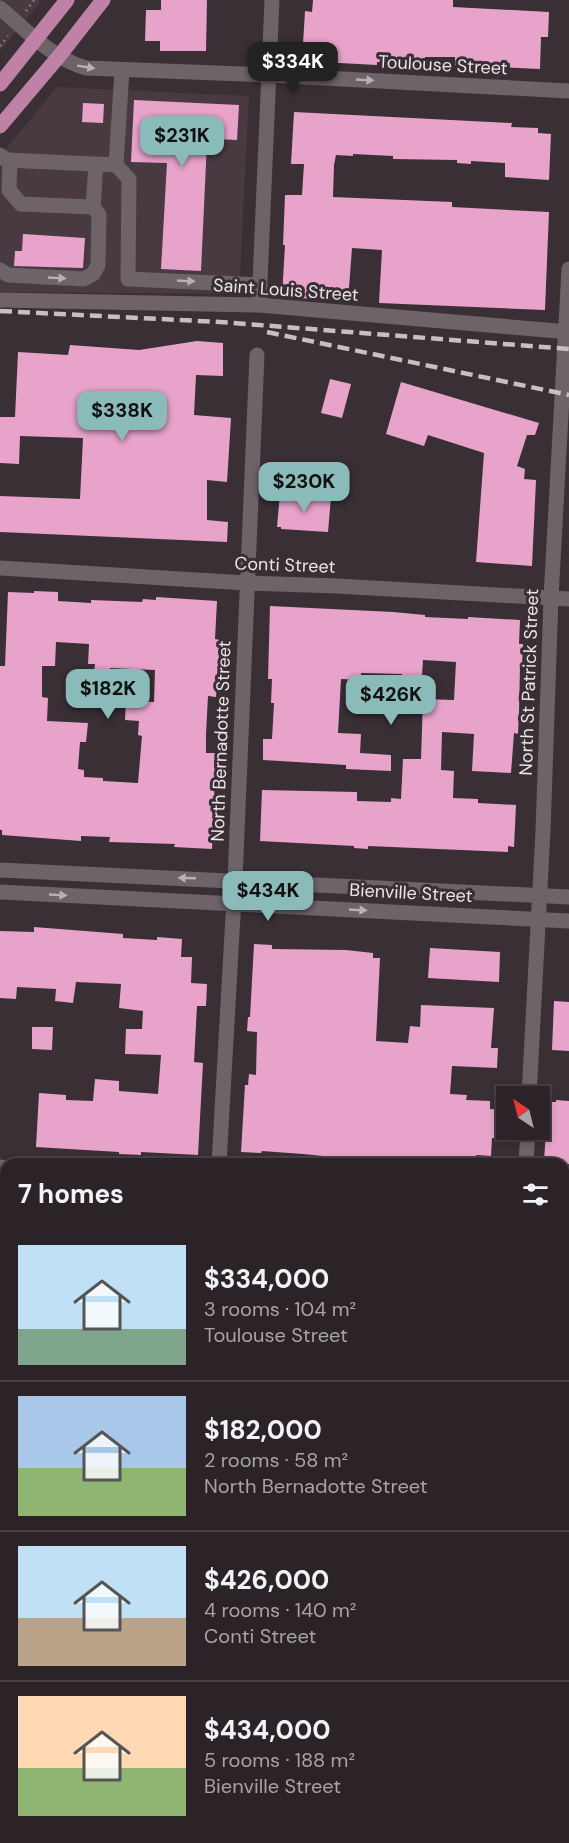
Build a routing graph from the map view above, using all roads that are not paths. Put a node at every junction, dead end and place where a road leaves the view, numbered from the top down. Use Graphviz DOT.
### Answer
graph roads {
  1 [pos="67,0"];
  2 [pos="103,0"];
  3 [pos="272,0"];
  4 [pos="0,8"];
  5 [pos="36,39"];
  6 [pos="60,56"];
  7 [pos="122,69"];
  8 [pos="267,75"];
  9 [pos="0,84"];
  10 [pos="569,91"];
  11 [pos="0,126"];
  12 [pos="5,157"];
  13 [pos="96,164"];
  14 [pos="116,165"];
  15 [pos="5,194"];
  16 [pos="93,207"];
  17 [pos="569,269"];
  18 [pos="0,270"];
  19 [pos="260,285"];
  20 [pos="0,300"];
  21 [pos="259,305"];
  22 [pos="567,332"];
  23 [pos="257,355"];
  24 [pos="0,568"];
  25 [pos="246,584"];
  26 [pos="551,598"];
  27 [pos="569,599"];
  28 [pos="0,870"];
  29 [pos="235,880"];
  30 [pos="0,892"];
  31 [pos="539,895"];
  32 [pos="569,897"];
  33 [pos="234,904"];
  34 [pos="538,919"];
  35 [pos="569,921"];
  36 [pos="530,1086"];
  37 [pos="527,1140"];
  38 [pos="219,1158"];
  39 [pos="526,1158"];
  1 -- 5 [label="main road"];
  2 -- 6 [label="main road"];
  3 -- 8 [label="street"];
  4 -- 5 [label="street, Toulouse Street"];
  5 -- 6 [label="street, Toulouse Street"];
  5 -- 9 [label="main road"];
  6 -- 7 [label="street, Toulouse Street, one-way"];
  6 -- 11 [label="main road"];
  7 -- 8 [label="street, Toulouse Street"];
  7 -- 14 [label="street"];
  8 -- 10 [label="street, Toulouse Street, one-way"];
  8 -- 19 [label="street"];
  12 -- 13 [label="street"];
  12 -- 15 [label="street"];
  13 -- 14 [label="street"];
  13 -- 16 [label="street"];
  14 -- 19 [label="street, one-way"];
  15 -- 16 [label="street"];
  18 -- 16 [label="street, one-way"];
  17 -- 22 [label="street, North St Patrick Street"];
  19 -- 21 [label="street"];
  20 -- 21 [label="street, Saint Louis Street"];
  21 -- 22 [label="street, Saint Louis Street"];
  22 -- 26 [label="street, North St Patrick Street"];
  23 -- 25 [label="street, North Bernadotte Street"];
  24 -- 25 [label="street, Conti Street"];
  25 -- 26 [label="street, Conti Street"];
  25 -- 29 [label="street, North Bernadotte Street"];
  26 -- 27 [label="street, Conti Street"];
  26 -- 31 [label="street, North St Patrick Street"];
  29 -- 28 [label="street, Bienville Street, one-way"];
  29 -- 31 [label="street, Bienville Street"];
  29 -- 33 [label="street, North Bernadotte Street"];
  30 -- 33 [label="street, Bienville Street, one-way"];
  31 -- 32 [label="street, Bienville Street"];
  31 -- 34 [label="street, North St Patrick Street"];
  33 -- 34 [label="street, Bienville Street, one-way"];
  33 -- 38 [label="street, North Bernadotte Street"];
  34 -- 35 [label="street, Bienville Street"];
  34 -- 36 [label="street, North St Patrick Street"];
  37 -- 39 [label="street"];
}
